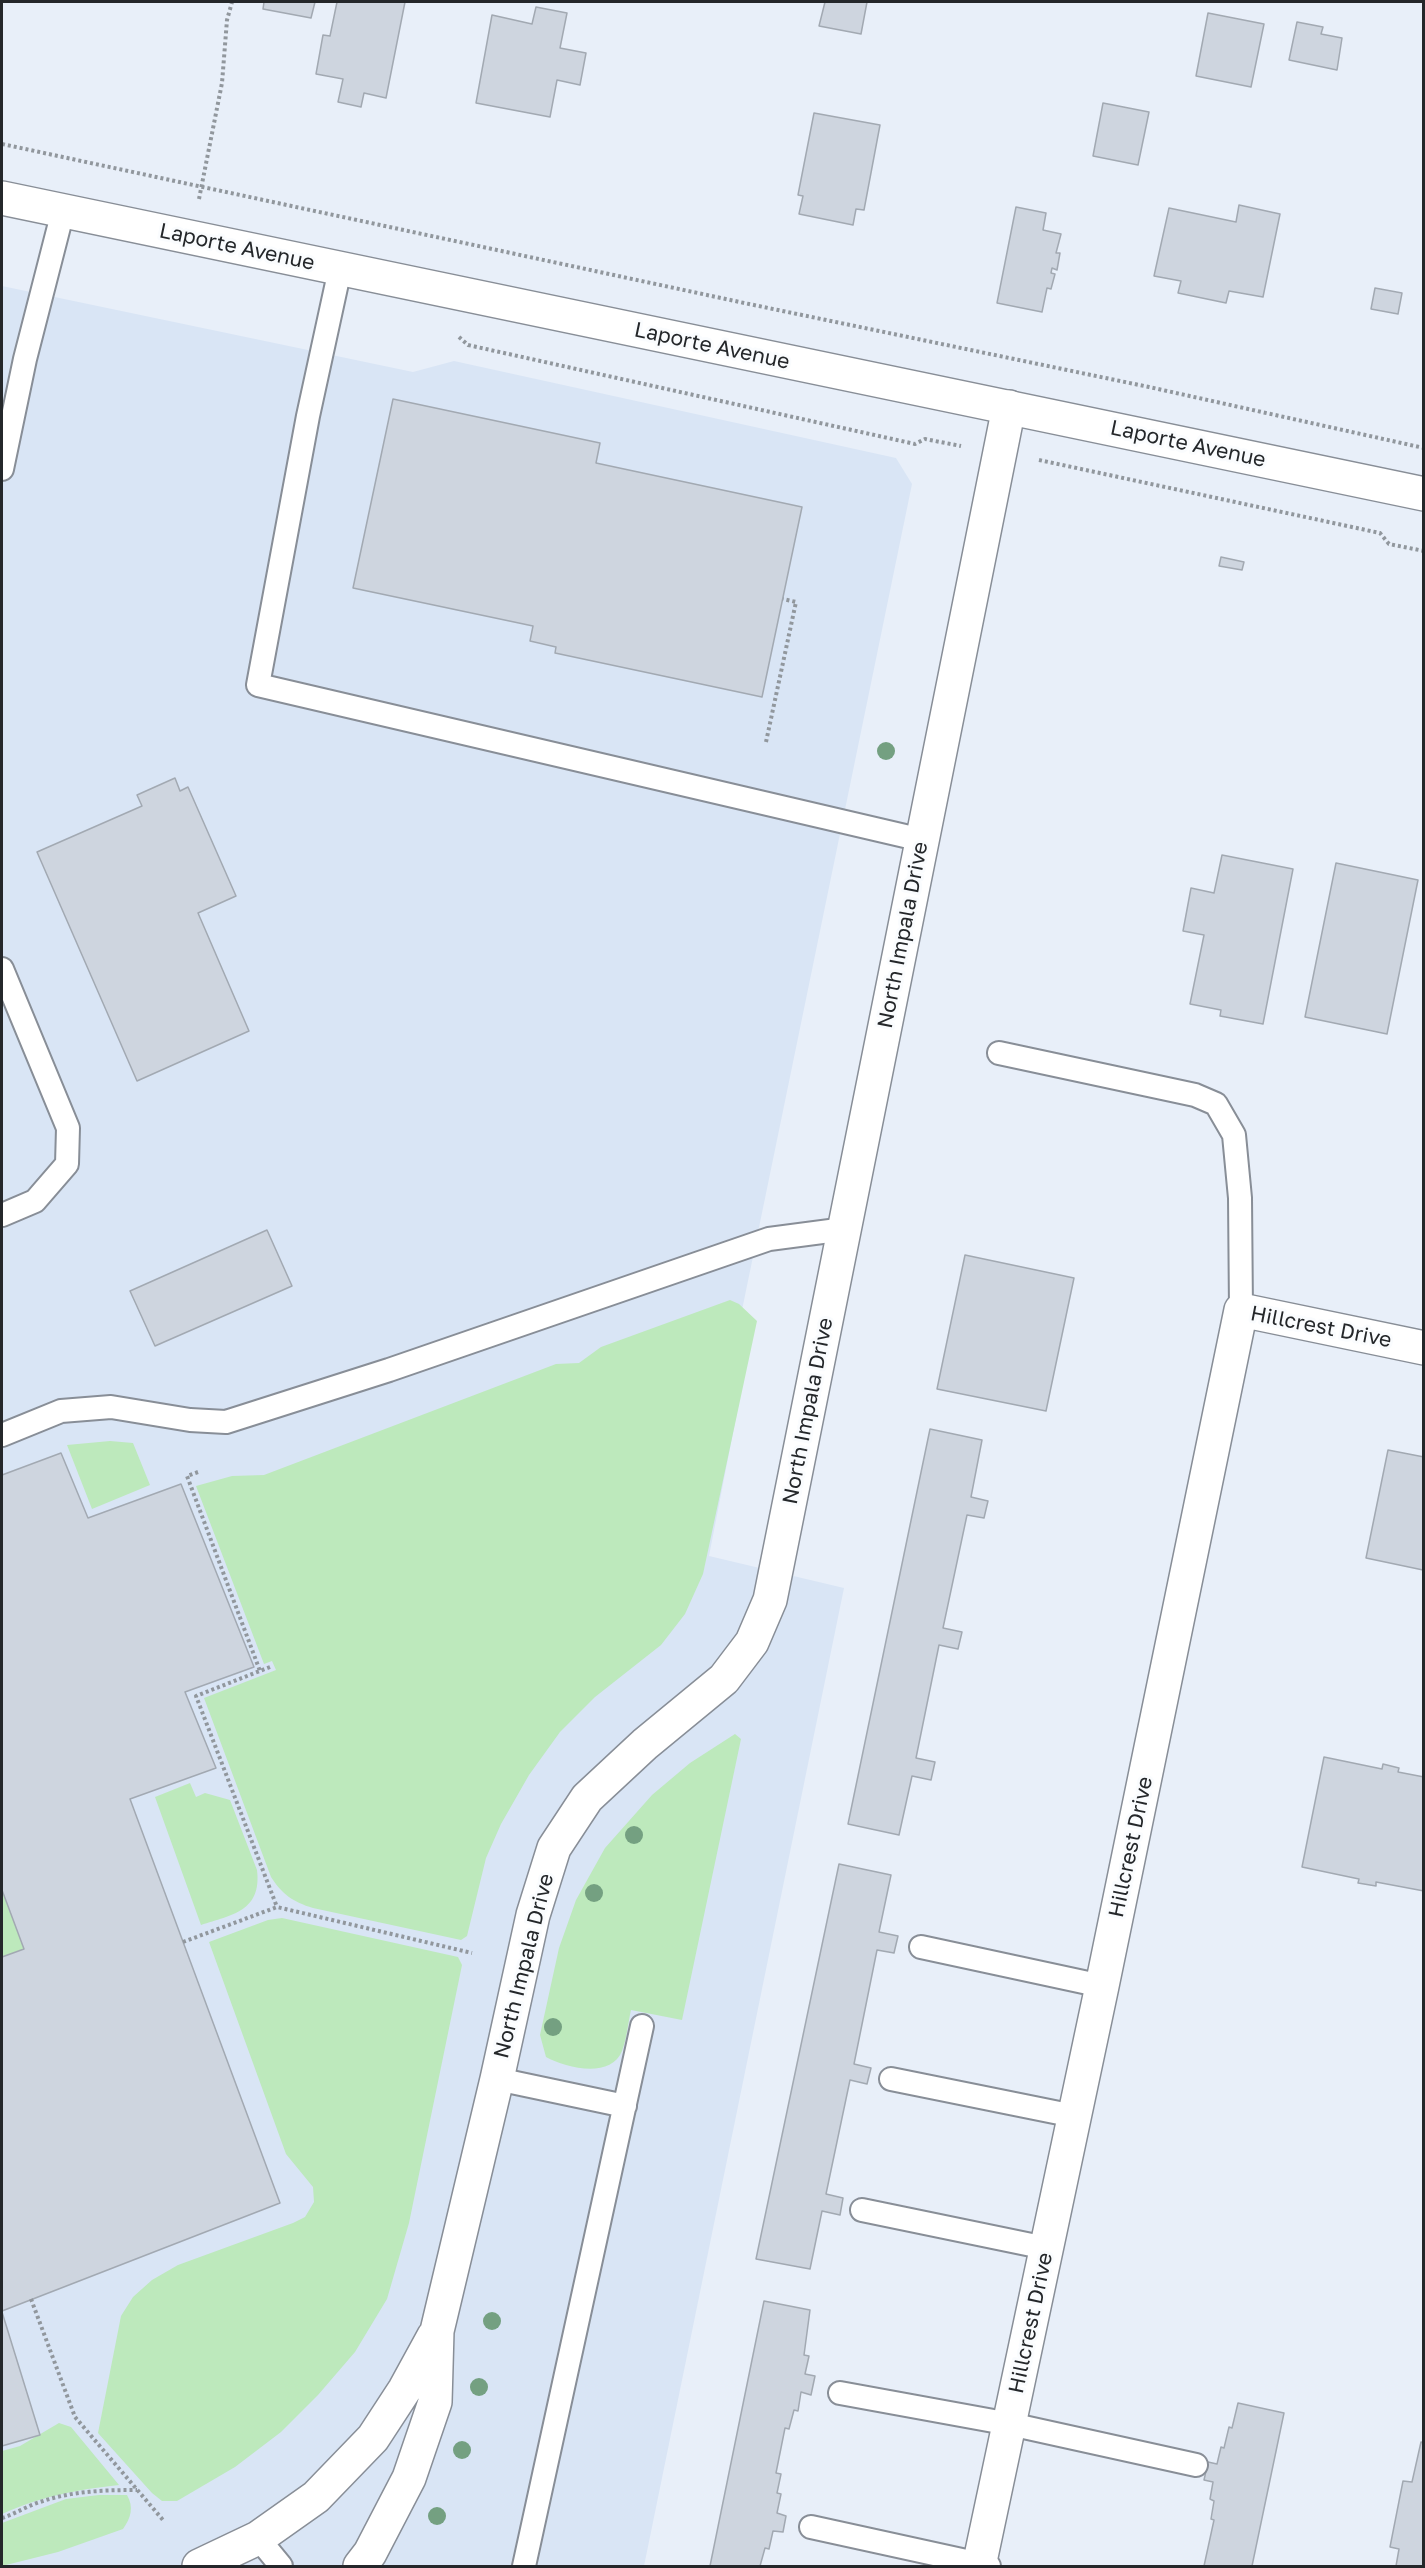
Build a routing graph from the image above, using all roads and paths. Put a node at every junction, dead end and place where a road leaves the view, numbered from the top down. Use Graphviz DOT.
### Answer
graph roads {
  1 [pos="232,2"];
  2 [pos="2,144"];
  3 [pos="201,186"];
  4 [pos="2,198"];
  5 [pos="63,211"];
  6 [pos="191,238"];
  7 [pos="340,269"];
  8 [pos="468,345"];
  9 [pos="1009,407"];
  10 [pos="1424,448"];
  11 [pos="1000,453"];
  12 [pos="2,468"];
  13 [pos="1424,494"];
  14 [pos="1424,551"];
  15 [pos="783,599"];
  16 [pos="766,742"];
  17 [pos="922,840"];
  18 [pos="2,969"];
  19 [pos="999,1053"];
  20 [pos="2,1215"];
  21 [pos="845,1229"];
  22 [pos="1241,1310"];
  23 [pos="1424,1348"];
  24 [pos="2,1435"];
  25 [pos="198,1472"];
  26 [pos="270,1667"];
  27 [pos="260,1671"];
  28 [pos="277,1907"];
  29 [pos="183,1942"];
  30 [pos="921,1947"];
  31 [pos="472,1953"];
  32 [pos="1102,1986"];
  33 [pos="642,2026"];
  34 [pos="497,2079"];
  35 [pos="891,2079"];
  36 [pos="625,2106"];
  37 [pos="1074,2116"];
  38 [pos="862,2210"];
  39 [pos="1046,2248"];
  40 [pos="31,2299"];
  41 [pos="436,2331"];
  42 [pos="840,2393"];
  43 [pos="1010,2424"];
  44 [pos="1196,2465"];
  45 [pos="137,2490"];
  46 [pos="2,2518"];
  47 [pos="163,2520"];
  48 [pos="811,2527"];
  49 [pos="258,2538"];
  50 [pos="199,2566"];
  51 [pos="281,2566"];
  52 [pos="360,2566"];
  53 [pos="524,2566"];
  54 [pos="982,2566"];
  1 -- 3 [label="path"];
  2 -- 3 [label="path"];
  3 -- 6 [label="path"];
  3 -- 10 [label="path"];
  4 -- 5 [label="street, Laporte Avenue"];
  5 -- 6 [label="street, Laporte Avenue"];
  5 -- 12 [label="lane"];
  6 -- 7 [label="street, Laporte Avenue"];
  7 -- 9 [label="street, Laporte Avenue"];
  7 -- 17 [label="lane"];
  8 -- 11 [label="path"];
  9 -- 11 [label="street, North Impala Drive"];
  9 -- 13 [label="street, Laporte Avenue"];
  11 -- 14 [label="path"];
  11 -- 17 [label="street, North Impala Drive"];
  15 -- 16 [label="path"];
  17 -- 21 [label="street, North Impala Drive"];
  18 -- 20 [label="lane"];
  19 -- 22 [label="lane"];
  21 -- 24 [label="lane"];
  21 -- 34 [label="street, North Impala Drive"];
  22 -- 23 [label="street, Hillcrest Drive"];
  22 -- 32 [label="street, Hillcrest Drive"];
  25 -- 27 [label="path"];
  26 -- 27 [label="path"];
  27 -- 28 [label="path"];
  28 -- 29 [label="path"];
  28 -- 31 [label="path"];
  30 -- 32 [label="lane"];
  32 -- 37 [label="street, Hillcrest Drive"];
  33 -- 36 [label="lane"];
  34 -- 36 [label="lane"];
  34 -- 41 [label="street, North Impala Drive"];
  35 -- 37 [label="lane"];
  36 -- 53 [label="lane"];
  37 -- 39 [label="street, Hillcrest Drive"];
  38 -- 39 [label="lane"];
  39 -- 43 [label="street, Hillcrest Drive"];
  40 -- 45 [label="path"];
  41 -- 49 [label="street, North Impala Drive"];
  41 -- 52 [label="street, North Impala Drive"];
  42 -- 43 [label="lane"];
  43 -- 44 [label="lane"];
  43 -- 54 [label="street, Hillcrest Drive"];
  45 -- 46 [label="path"];
  45 -- 47 [label="path"];
  48 -- 54 [label="lane"];
  49 -- 50 [label="street, North Impala Drive"];
  49 -- 51 [label="lane"];
}
